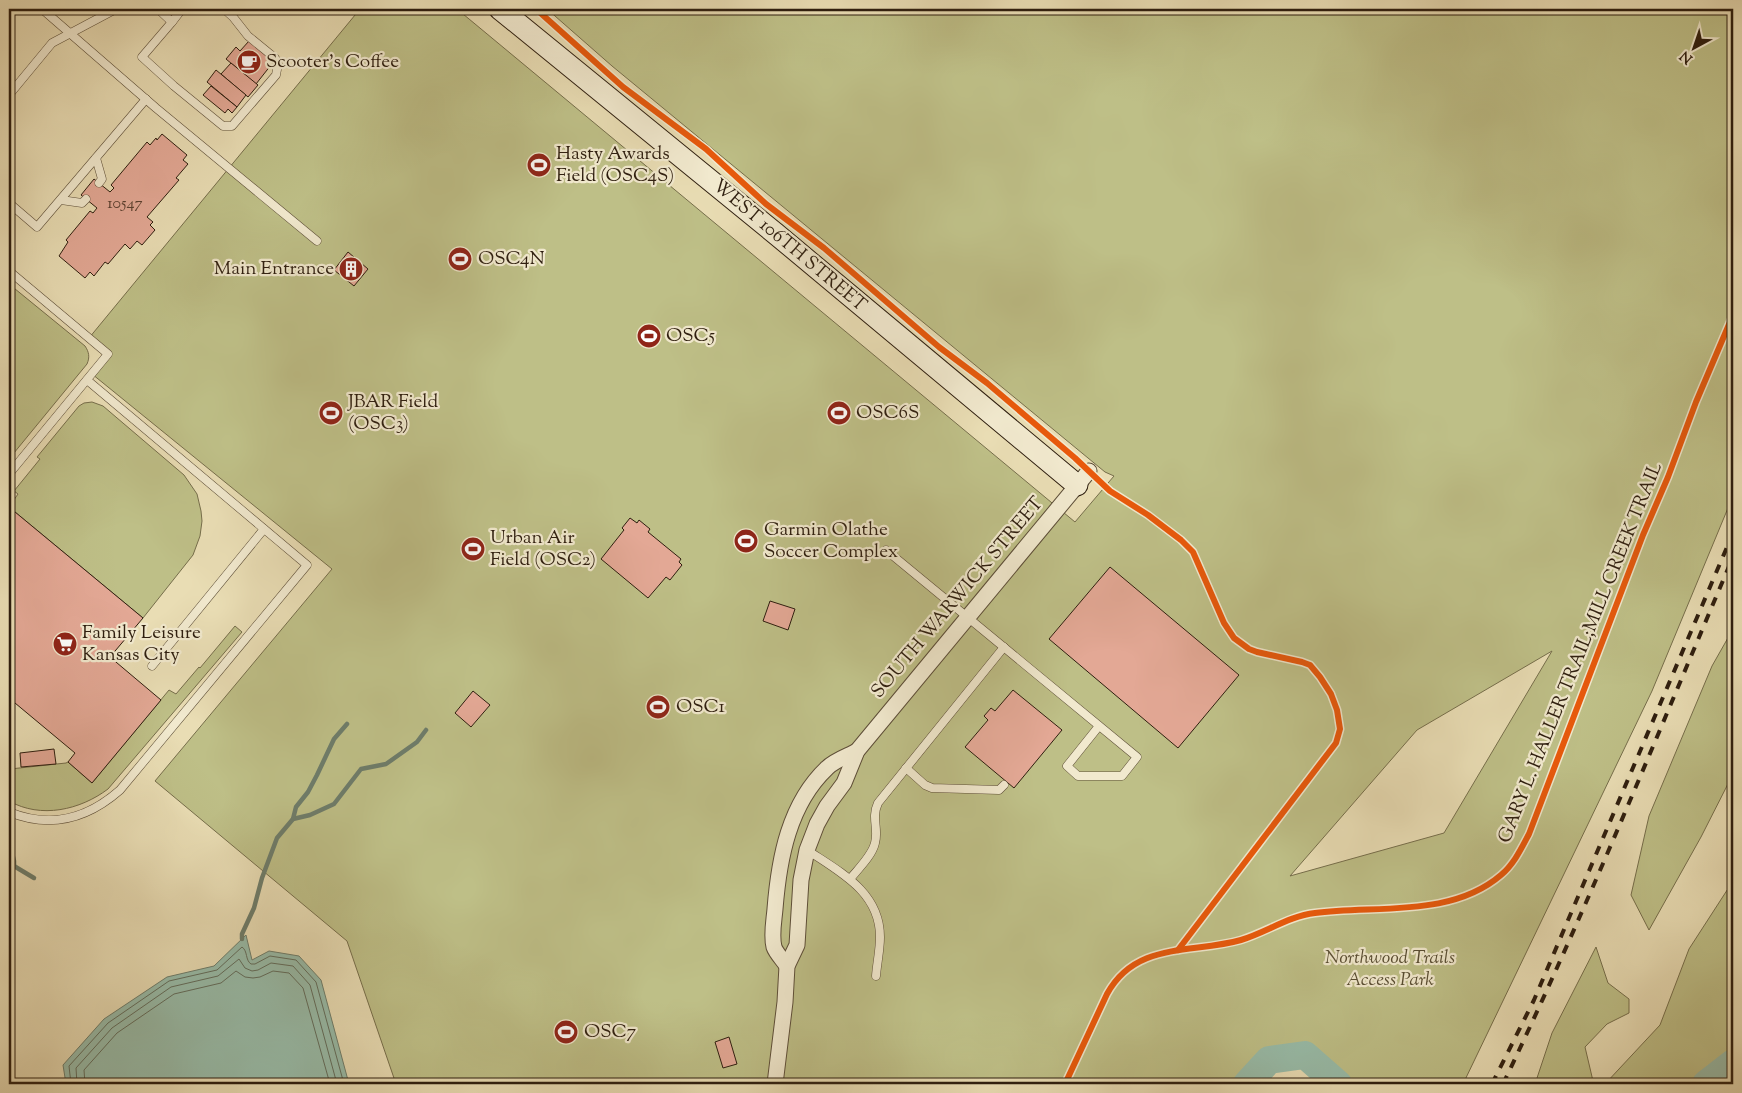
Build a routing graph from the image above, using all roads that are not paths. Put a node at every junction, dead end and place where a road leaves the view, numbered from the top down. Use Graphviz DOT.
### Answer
graph roads {
  1 [pos="42,9"];
  2 [pos="116,9"];
  3 [pos="158,9"];
  4 [pos="182,9"];
  5 [pos="224,9"];
  6 [pos="500,9"];
  7 [pos="172,22"];
  8 [pos="70,33"];
  9 [pos="9,95"];
  10 [pos="146,99"];
  11 [pos="96,158"];
  12 [pos="99,183"];
  13 [pos="86,199"];
  14 [pos="60,200"];
  15 [pos="9,203"];
  16 [pos="316,241"];
  17 [pos="9,271"];
  18 [pos="87,380"];
  19 [pos="9,474"];
  20 [pos="1083,478"];
  21 [pos="264,528"];
  22 [pos="886,550"];
  23 [pos="967,618"];
  24 [pos="1004,647"];
  25 [pos="152,666"];
  26 [pos="1100,726"];
  27 [pos="857,751"];
  28 [pos="906,768"];
  29 [pos="1004,784"];
  30 [pos="9,812"];
  31 [pos="808,850"];
  32 [pos="850,880"];
  33 [pos="788,966"];
  34 [pos="876,976"];
  35 [pos="775,1084"];
  1 -- 8 [label="lane"];
  2 -- 8 [label="lane"];
  3 -- 7 [label="lane"];
  4 -- 7 [label="lane"];
  5 -- 7 [label="lane"];
  6 -- 20 [label="street, WEST 106TH STREET"];
  8 -- 9 [label="lane"];
  8 -- 10 [label="lane"];
  10 -- 11 [label="lane"];
  10 -- 16 [label="lane"];
  11 -- 12 [label="lane"];
  11 -- 14 [label="lane"];
  13 -- 14 [label="lane"];
  14 -- 15 [label="lane"];
  17 -- 18 [label="lane"];
  18 -- 19 [label="lane"];
  18 -- 21 [label="lane"];
  20 -- 23 [label="street, SOUTH WARWICK STREET"];
  21 -- 25 [label="lane"];
  21 -- 30 [label="lane"];
  22 -- 23 [label="lane"];
  23 -- 24 [label="lane"];
  23 -- 27 [label="street, SOUTH WARWICK STREET"];
  24 -- 26 [label="lane"];
  24 -- 28 [label="lane"];
  26 -- 26 [label="lane"];
  27 -- 31 [label="street, SOUTH WARWICK STREET"];
  27 -- 33 [label="street, SOUTH WARWICK STREET"];
  28 -- 29 [label="lane"];
  28 -- 32 [label="lane"];
  31 -- 32 [label="lane"];
  31 -- 33 [label="street, SOUTH WARWICK STREET"];
  32 -- 34 [label="lane"];
  33 -- 35 [label="street"];
}
